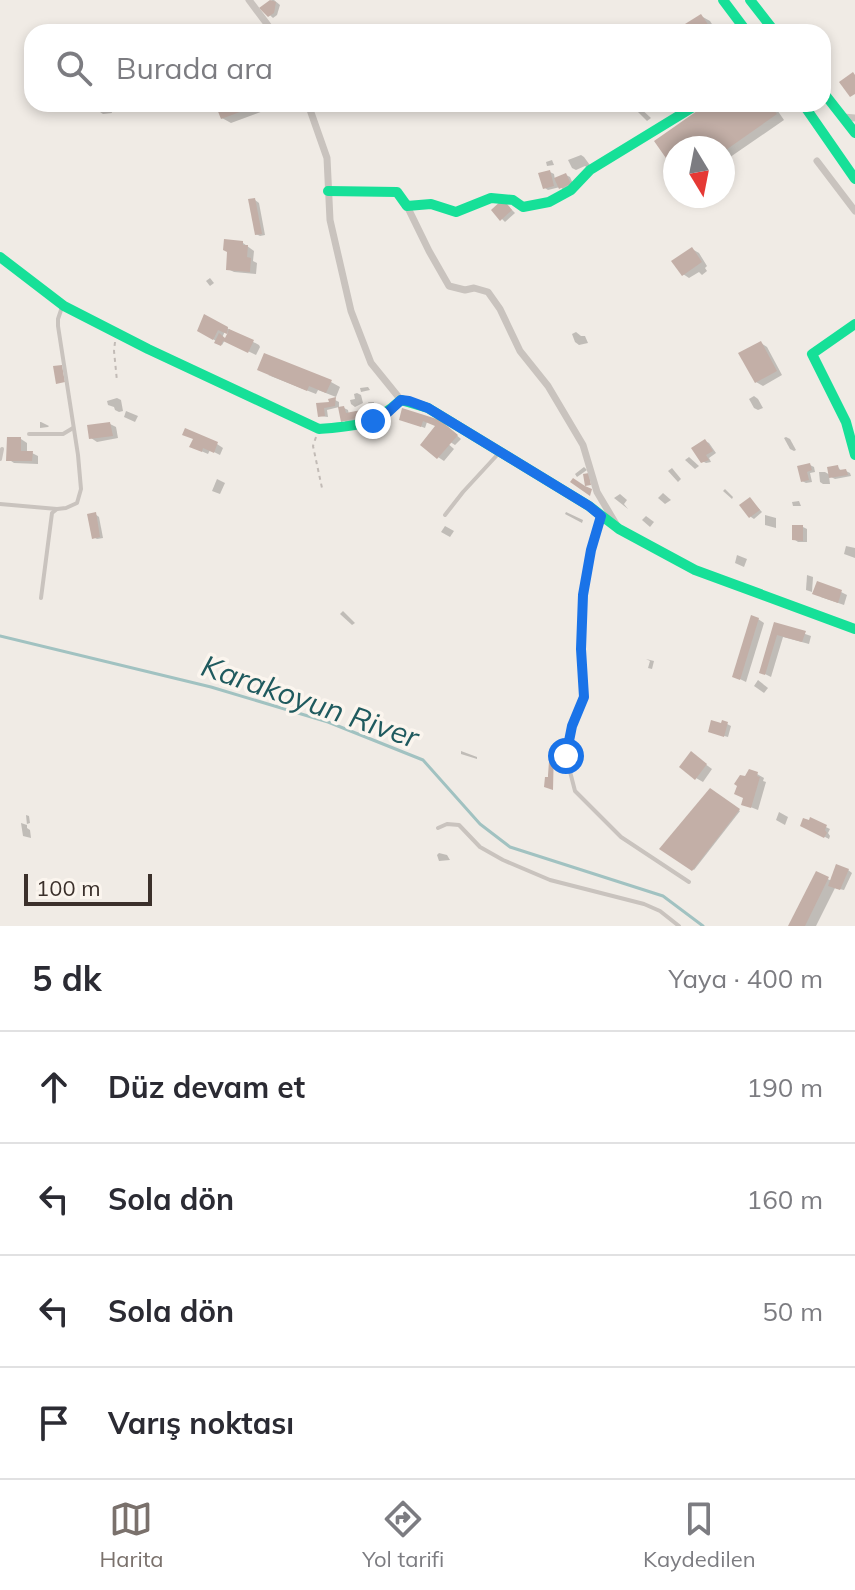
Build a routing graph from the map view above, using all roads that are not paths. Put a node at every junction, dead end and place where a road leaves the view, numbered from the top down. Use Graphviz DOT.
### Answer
graph roads {
  1 [pos="249,0"];
  2 [pos="723,0"];
  3 [pos="750,0"];
  4 [pos="267,24"];
  5 [pos="741,24"];
  6 [pos="769,24"];
  7 [pos="831,102"];
  8 [pos="311,112"];
  9 [pos="685,112"];
  10 [pos="809,112"];
  11 [pos="843,117"];
  12 [pos="855,118"];
  13 [pos="855,133"];
  14 [pos="817,161"];
  15 [pos="855,179"];
  16 [pos="328,191"];
  17 [pos="407,206"];
  18 [pos="855,211"];
  19 [pos="0,257"];
  20 [pos="63,305"];
  21 [pos="855,324"];
  22 [pos="401,400"];
  23 [pos="74,427"];
  24 [pos="29,434"];
  25 [pos="2,449"];
  26 [pos="500,452"];
  27 [pos="855,455"];
  28 [pos="0,459"];
  29 [pos="0,504"];
  30 [pos="57,509"];
  31 [pos="445,515"];
  32 [pos="601,516"];
  33 [pos="619,529"];
  34 [pos="41,598"];
  35 [pos="855,629"];
  36 [pos="438,828"];
  37 [pos="689,882"];
  38 [pos="679,926"];
  1 -- 4 [label="street"];
  2 -- 5 [label="street"];
  3 -- 6 [label="street"];
  7 -- 11 [label="street"];
  8 -- 16 [label="street"];
  9 -- 17 [label="street"];
  10 -- 15 [label="street"];
  11 -- 12 [label="street"];
  11 -- 13 [label="street"];
  14 -- 18 [label="street"];
  16 -- 17 [label="street"];
  16 -- 22 [label="street"];
  17 -- 33 [label="street"];
  19 -- 20 [label="street"];
  20 -- 22 [label="street"];
  20 -- 23 [label="lane"];
  21 -- 27 [label="street"];
  22 -- 26 [label="street"];
  23 -- 24 [label="lane"];
  23 -- 30 [label="lane"];
  25 -- 28 [label="lane"];
  26 -- 31 [label="lane"];
  26 -- 32 [label="street"];
  29 -- 30 [label="lane"];
  30 -- 34 [label="lane"];
  32 -- 33 [label="street"];
  32 -- 37 [label="lane"];
  33 -- 35 [label="street"];
  36 -- 38 [label="lane"];
}
